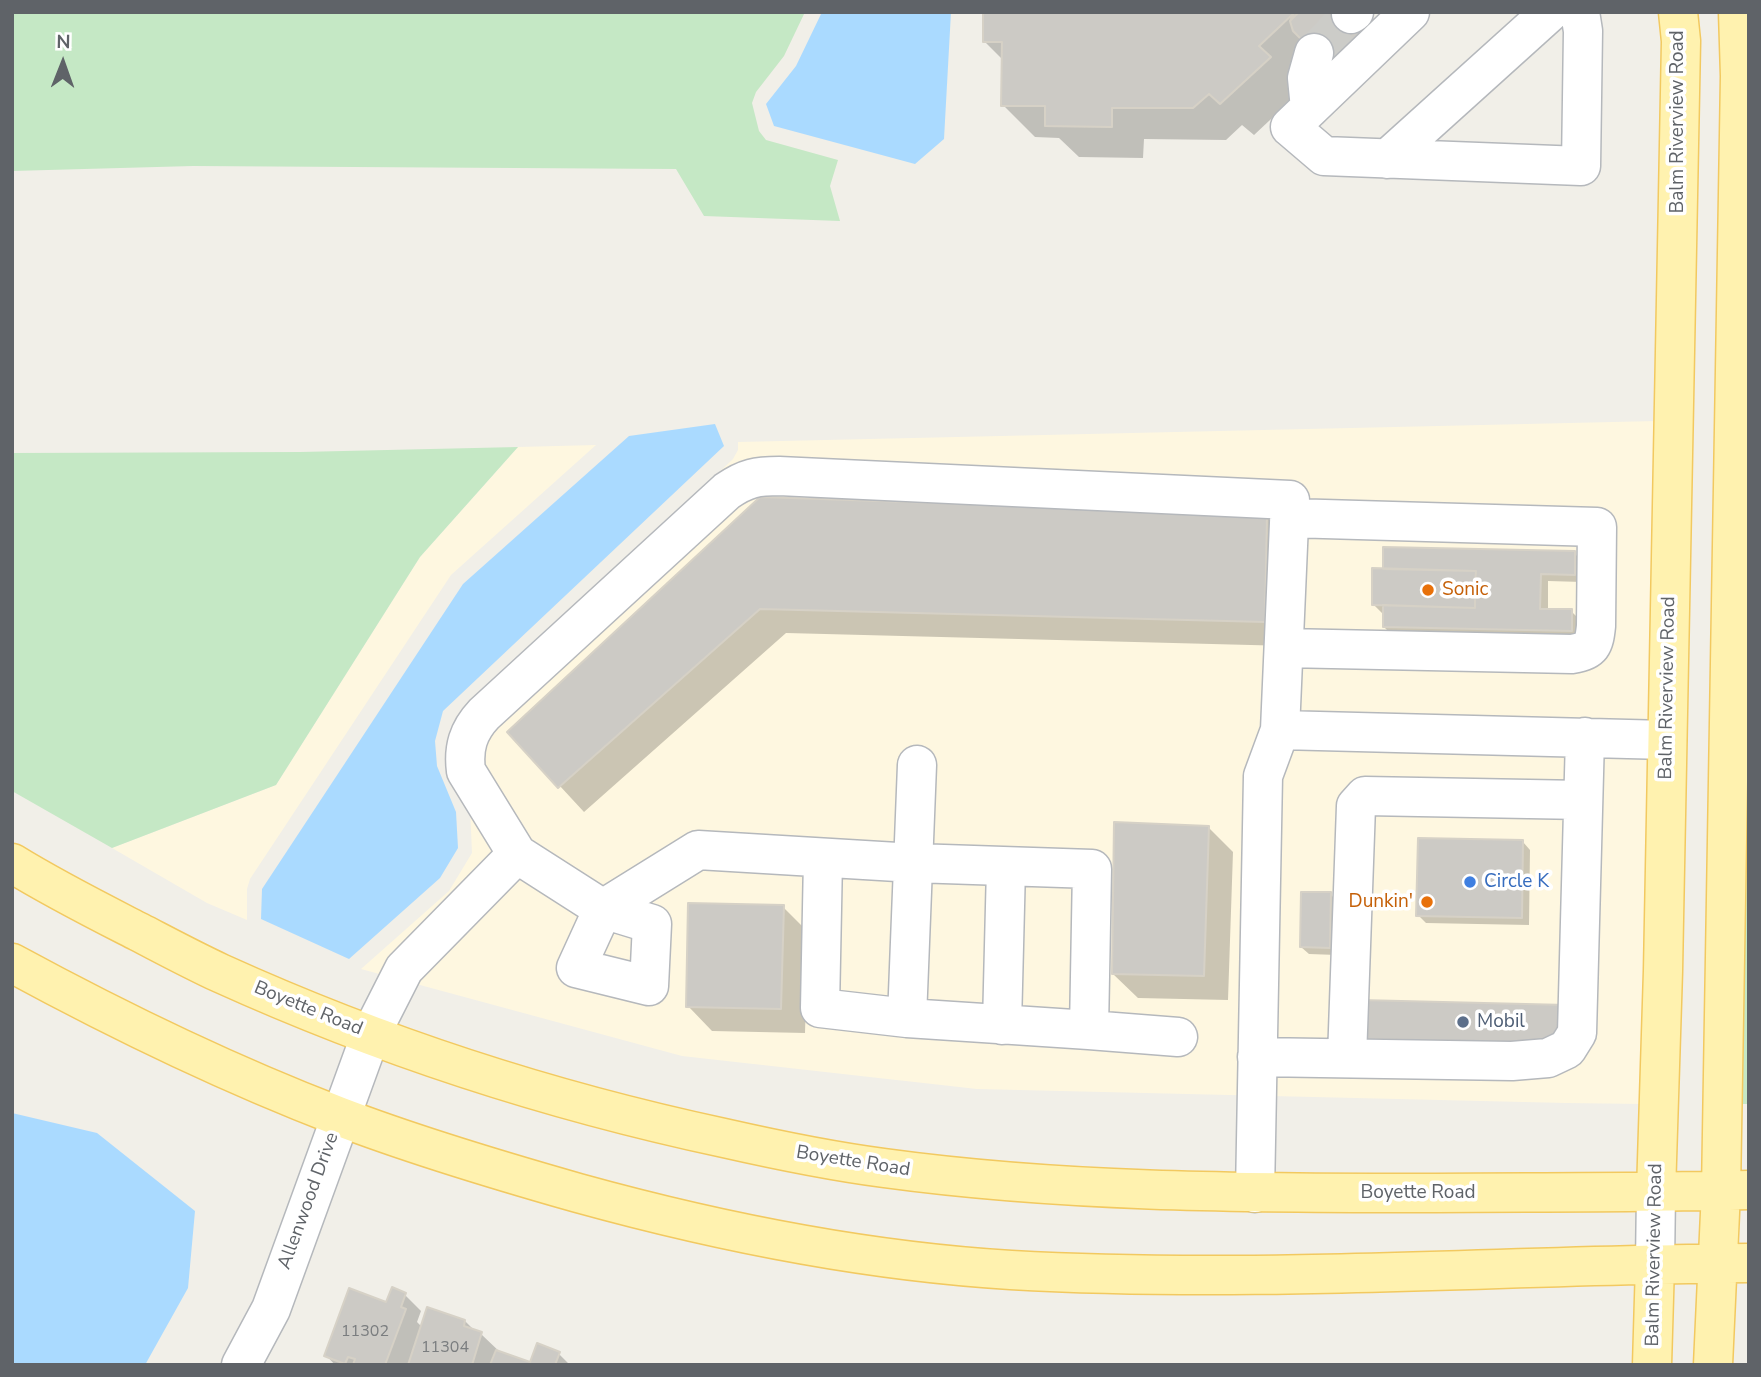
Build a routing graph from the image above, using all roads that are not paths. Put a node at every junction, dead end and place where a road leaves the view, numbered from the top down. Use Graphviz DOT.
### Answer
graph roads {
  1 [pos="1409,12"];
  2 [pos="1550,12"];
  3 [pos="1580,12"];
  4 [pos="1678,12"];
  5 [pos="1738,12"];
  6 [pos="1314,53"];
  7 [pos="1310,108"];
  8 [pos="1387,159"];
  9 [pos="1290,518"];
  10 [pos="1284,648"];
  11 [pos="1280,730"];
  12 [pos="1586,737"];
  13 [pos="1667,740"];
  14 [pos="917,765"];
  15 [pos="1583,800"];
  16 [pos="517,854"];
  17 [pos="823,859"];
  18 [pos="12,863"];
  19 [pos="914,863"];
  20 [pos="1006,867"];
  21 [pos="12,963"];
  22 [pos="907,1018"];
  23 [pos="1002,1025"];
  24 [pos="1089,1030"];
  25 [pos="370,1034"];
  26 [pos="1178,1037"];
  27 [pos="1257,1057"];
  28 [pos="1347,1058"];
  29 [pos="339,1117"];
  30 [pos="1735,1191"];
  31 [pos="1656,1192"];
  32 [pos="1255,1193"];
  33 [pos="1734,1263"];
  34 [pos="1655,1264"];
  35 [pos="241,1365"];
  36 [pos="1652,1365"];
  37 [pos="1713,1365"];
  1 -- 7 [label="street"];
  2 -- 8 [label="street"];
  3 -- 8 [label="street"];
  4 -- 13 [label="main road, Balm Riverview Road"];
  5 -- 30 [label="main road"];
  6 -- 7 [label="street"];
  7 -- 8 [label="street"];
  9 -- 10 [label="street"];
  9 -- 10 [label="street"];
  9 -- 16 [label="street"];
  10 -- 11 [label="street"];
  11 -- 12 [label="street"];
  11 -- 27 [label="street"];
  12 -- 13 [label="street"];
  12 -- 15 [label="street"];
  13 -- 31 [label="main road, Balm Riverview Road"];
  14 -- 19 [label="street"];
  15 -- 28 [label="street"];
  15 -- 28 [label="street"];
  16 -- 17 [label="street"];
  16 -- 25 [label="street, Allenwood Drive"];
  17 -- 19 [label="street"];
  17 -- 22 [label="street"];
  18 -- 25 [label="main road, Boyette Road"];
  19 -- 20 [label="street"];
  19 -- 22 [label="street"];
  20 -- 23 [label="street"];
  20 -- 24 [label="street"];
  21 -- 29 [label="main road"];
  22 -- 23 [label="street"];
  23 -- 24 [label="street"];
  24 -- 26 [label="street"];
  25 -- 29 [label="street, Allenwood Drive"];
  25 -- 32 [label="main road, Boyette Road"];
  27 -- 28 [label="street"];
  27 -- 32 [label="street"];
  29 -- 34 [label="main road"];
  29 -- 35 [label="street, Allenwood Drive"];
  30 -- 31 [label="main road, Boyette Road"];
  30 -- 33 [label="main road"];
  31 -- 32 [label="main road, Boyette Road"];
  31 -- 34 [label="street, Balm Riverview Road"];
  33 -- 34 [label="main road"];
  33 -- 37 [label="main road"];
  34 -- 36 [label="main road, Balm Riverview Road"];
}
